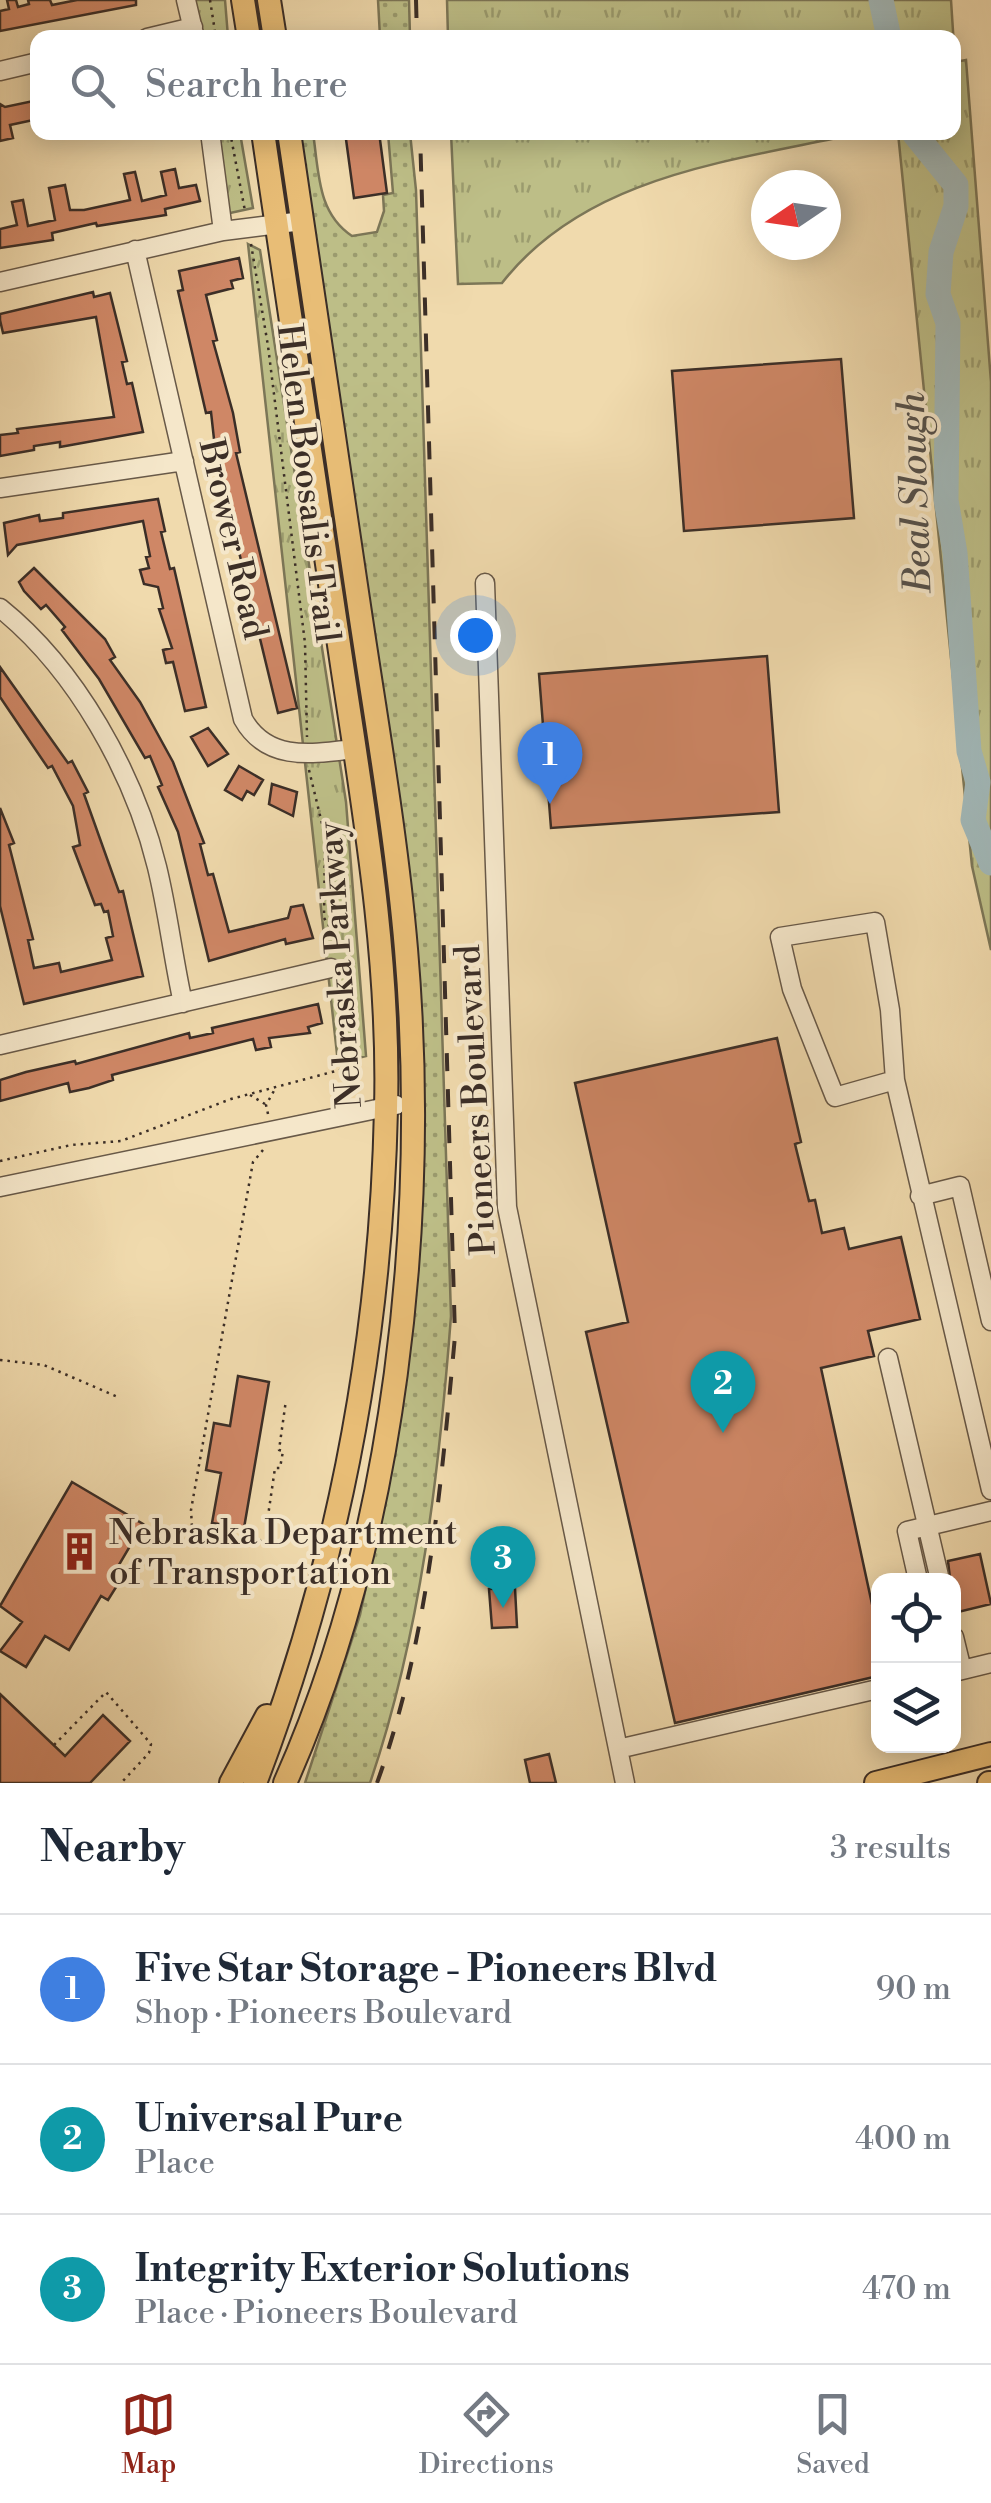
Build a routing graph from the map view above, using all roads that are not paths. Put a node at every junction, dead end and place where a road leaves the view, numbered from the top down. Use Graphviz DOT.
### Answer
graph roads {
  1 [pos="186,0"];
  2 [pos="243,0"];
  3 [pos="269,0"];
  4 [pos="194,30"];
  5 [pos="247,30"];
  6 [pos="274,30"];
  7 [pos="30,64"];
  8 [pos="0,71"];
  9 [pos="211,140"];
  10 [pos="264,140"];
  11 [pos="290,140"];
  12 [pos="302,221"];
  13 [pos="276,224"];
  14 [pos="223,231"];
  15 [pos="135,250"];
  16 [pos="0,282"];
  17 [pos="184,462"];
  18 [pos="0,488"];
  19 [pos="486,583"];
  20 [pos="0,608"];
  21 [pos="354,749"];
  22 [pos="331,968"];
  23 [pos="183,1002"];
  24 [pos="0,1045"];
  25 [pos="895,1080"];
  26 [pos="412,1103"];
  27 [pos="386,1106"];
  28 [pos="0,1187"];
  29 [pos="920,1196"];
  30 [pos="991,1321"];
  31 [pos="888,1358"];
  32 [pos="991,1490"];
  33 [pos="991,1511"];
  34 [pos="927,1526"];
  35 [pos="916,1573"];
  36 [pos="938,1573"];
  37 [pos="305,1636"];
  38 [pos="991,1663"];
  39 [pos="961,1670"];
  40 [pos="871,1691"];
  41 [pos="618,1750"];
  42 [pos="991,1754"];
  43 [pos="232,1783"];
  44 [pos="255,1783"];
  45 [pos="288,1783"];
  46 [pos="624,1783"];
  47 [pos="876,1783"];
  1 -- 4 [label="street"];
  2 -- 5 [label="main road"];
  3 -- 6 [label="main road"];
  7 -- 8 [label="street"];
  9 -- 14 [label="street"];
  10 -- 13 [label="main road, Nebraska Parkway"];
  11 -- 12 [label="main road, Nebraska Parkway"];
  12 -- 13 [label="street"];
  12 -- 26 [label="main road, Nebraska Parkway"];
  13 -- 14 [label="street"];
  13 -- 21 [label="main road, Nebraska Parkway"];
  14 -- 15 [label="street"];
  15 -- 16 [label="street"];
  15 -- 17 [label="street, Brower Road"];
  17 -- 18 [label="street"];
  17 -- 21 [label="street, Brower Road"];
  19 -- 41 [label="street, Pioneers Boulevard"];
  20 -- 23 [label="street"];
  21 -- 27 [label="main road, Nebraska Parkway"];
  22 -- 23 [label="street"];
  23 -- 24 [label="street"];
  25 -- 25 [label="street"];
  25 -- 29 [label="street"];
  26 -- 27 [label="street"];
  26 -- 45 [label="main road, Nebraska Parkway"];
  27 -- 28 [label="street"];
  27 -- 37 [label="main road, Nebraska Parkway"];
  29 -- 30 [label="street"];
  29 -- 32 [label="street"];
  31 -- 34 [label="street"];
  33 -- 34 [label="street"];
  34 -- 35 [label="street"];
  34 -- 36 [label="street"];
  37 -- 43 [label="main road"];
  37 -- 44 [label="main road, Nebraska Parkway"];
  38 -- 39 [label="street"];
  40 -- 41 [label="street"];
  41 -- 46 [label="street, Pioneers Boulevard"];
  42 -- 47 [label="main road"];
}
